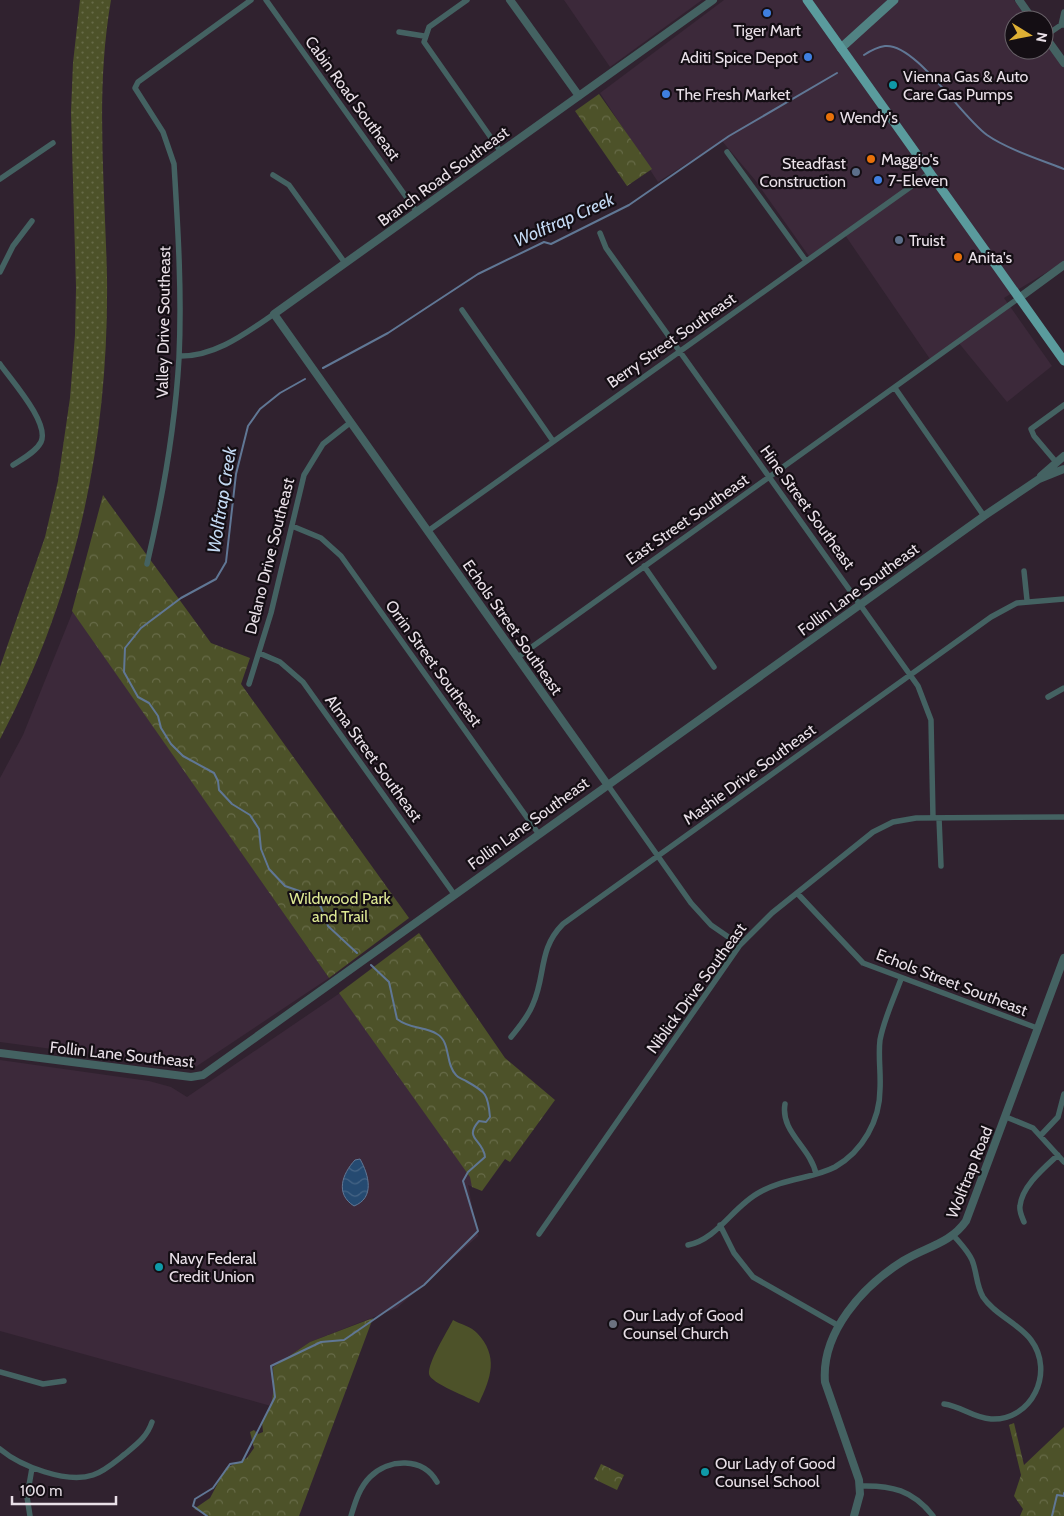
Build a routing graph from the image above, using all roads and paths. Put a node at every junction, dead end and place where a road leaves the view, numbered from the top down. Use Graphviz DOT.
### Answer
graph roads {
  1 [pos="251,0"];
  2 [pos="266,0"];
  3 [pos="466,0"];
  4 [pos="510,0"];
  5 [pos="714,0"];
  6 [pos="807,0"];
  7 [pos="894,0"];
  8 [pos="1064,12"];
  9 [pos="1063,25"];
  10 [pos="400,32"];
  11 [pos="424,36"];
  12 [pos="841,48"];
  13 [pos="1054,50"];
  14 [pos="1064,63"];
  15 [pos="579,96"];
  16 [pos="53,144"];
  17 [pos="501,152"];
  18 [pos="727,152"];
  19 [pos="930,173"];
  20 [pos="273,175"];
  21 [pos="0,179"];
  22 [pos="417,212"];
  23 [pos="32,221"];
  24 [pos="600,232"];
  25 [pos="806,261"];
  26 [pos="345,263"];
  27 [pos="1064,265"];
  28 [pos="0,272"];
  29 [pos="1019,298"];
  30 [pos="462,310"];
  31 [pos="274,314"];
  32 [pos="679,351"];
  33 [pos="179,356"];
  34 [pos="1064,361"];
  35 [pos="0,364"];
  36 [pos="895,388"];
  37 [pos="1064,405"];
  38 [pos="351,422"];
  39 [pos="553,441"];
  40 [pos="1064,456"];
  41 [pos="1056,462"];
  42 [pos="14,465"];
  43 [pos="1064,469"];
  44 [pos="769,478"];
  45 [pos="1039,479"];
  46 [pos="984,516"];
  47 [pos="292,526"];
  48 [pos="428,531"];
  49 [pos="147,564"];
  50 [pos="644,566"];
  51 [pos="1024,571"];
  52 [pos="1064,599"];
  53 [pos="1027,600"];
  54 [pos="861,604"];
  55 [pos="259,653"];
  56 [pos="518,657"];
  57 [pos="714,667"];
  58 [pos="910,676"];
  59 [pos="249,684"];
  60 [pos="1064,688"];
  61 [pos="1048,697"];
  62 [pos="607,784"];
  63 [pos="1064,817"];
  64 [pos="936,818"];
  65 [pos="538,833"];
  66 [pos="659,855"];
  67 [pos="941,866"];
  68 [pos="797,893"];
  69 [pos="454,894"];
  70 [pos="740,945"];
  71 [pos="1064,958"];
  72 [pos="901,979"];
  73 [pos="1037,1028"];
  74 [pos="511,1037"];
  75 [pos="0,1053"];
  76 [pos="1064,1094"];
  77 [pos="785,1104"];
  78 [pos="1006,1117"];
  79 [pos="1041,1135"];
  80 [pos="1058,1155"];
  81 [pos="1064,1162"];
  82 [pos="816,1174"];
  83 [pos="1024,1222"];
  84 [pos="720,1225"];
  85 [pos="539,1234"];
  86 [pos="954,1236"];
  87 [pos="688,1245"];
  88 [pos="839,1326"];
  89 [pos="0,1372"];
  90 [pos="64,1382"];
  91 [pos="944,1404"];
  92 [pos="152,1422"];
  93 [pos="0,1449"];
  94 [pos="32,1468"];
  95 [pos="437,1482"];
  96 [pos="860,1486"];
  97 [pos="30,1516"];
  98 [pos="351,1516"];
  99 [pos="854,1516"];
  100 [pos="933,1516"];
  1 -- 33 [label="street, Valley Drive Southeast"];
  2 -- 22 [label="street, Cabin Road Southeast"];
  3 -- 11 [label="street"];
  4 -- 15 [label="street"];
  5 -- 15 [label="street, Branch Road Southeast"];
  6 -- 12 [label="main road"];
  7 -- 12 [label="main road"];
  8 -- 9 [label="street"];
  10 -- 11 [label="street"];
  11 -- 17 [label="street"];
  12 -- 19 [label="main road"];
  13 -- 14 [label="street"];
  15 -- 17 [label="street, Branch Road Southeast"];
  16 -- 21 [label="street"];
  17 -- 22 [label="street, Branch Road Southeast"];
  18 -- 25 [label="street"];
  19 -- 25 [label="street, Berry Street Southeast"];
  19 -- 29 [label="main road"];
  20 -- 26 [label="street"];
  22 -- 26 [label="street, Branch Road Southeast"];
  23 -- 28 [label="street"];
  24 -- 32 [label="street, Hine Street Southeast"];
  25 -- 32 [label="street, Berry Street Southeast"];
  26 -- 31 [label="street, Branch Road Southeast"];
  27 -- 29 [label="street"];
  29 -- 34 [label="main road"];
  29 -- 36 [label="street, East Street Southeast"];
  30 -- 39 [label="street"];
  31 -- 33 [label="street, Branch Road Southeast"];
  31 -- 38 [label="street, Echols Street Southeast"];
  32 -- 39 [label="street, Berry Street Southeast"];
  32 -- 44 [label="street, Hine Street Southeast"];
  33 -- 49 [label="street, Valley Drive Southeast"];
  35 -- 42 [label="street"];
  36 -- 44 [label="street, East Street Southeast"];
  36 -- 46 [label="street"];
  37 -- 41 [label="street"];
  38 -- 47 [label="street, Delano Drive Southeast"];
  38 -- 48 [label="street, Echols Street Southeast"];
  39 -- 48 [label="street, Berry Street Southeast"];
  40 -- 41 [label="street, Follin Lane Southeast"];
  41 -- 45 [label="street, Follin Lane Southeast"];
  43 -- 45 [label="street, Follin Lane Southeast"];
  44 -- 50 [label="street, East Street Southeast"];
  44 -- 54 [label="street, Hine Street Southeast"];
  45 -- 46 [label="street, Follin Lane Southeast"];
  46 -- 54 [label="street, Follin Lane Southeast"];
  47 -- 55 [label="street, Delano Drive Southeast"];
  47 -- 65 [label="street, Orrin Street Southeast"];
  48 -- 56 [label="street, Echols Street Southeast"];
  50 -- 56 [label="street, East Street Southeast"];
  50 -- 57 [label="street"];
  51 -- 53 [label="street"];
  52 -- 53 [label="street, Mashie Drive Southeast"];
  53 -- 58 [label="street, Mashie Drive Southeast"];
  54 -- 58 [label="street, Hine Street Southeast"];
  54 -- 62 [label="street, Follin Lane Southeast"];
  55 -- 59 [label="street, Delano Drive Southeast"];
  55 -- 69 [label="street, Alma Street Southeast"];
  56 -- 62 [label="street, Echols Street Southeast"];
  58 -- 64 [label="street, Hine Street Southeast"];
  58 -- 66 [label="street, Mashie Drive Southeast"];
  60 -- 61 [label="street"];
  62 -- 65 [label="street, Follin Lane Southeast"];
  62 -- 66 [label="street, Echols Street Southeast"];
  63 -- 64 [label="street, Niblick Drive Southeast"];
  64 -- 67 [label="street, Hine Street Southeast"];
  64 -- 68 [label="street, Niblick Drive Southeast"];
  65 -- 69 [label="street, Follin Lane Southeast"];
  66 -- 70 [label="street, Echols Street Southeast"];
  66 -- 74 [label="street, Mashie Drive Southeast"];
  68 -- 70 [label="street, Niblick Drive Southeast"];
  68 -- 72 [label="street, Echols Street Southeast"];
  69 -- 75 [label="street, Follin Lane Southeast"];
  70 -- 85 [label="street, Niblick Drive Southeast"];
  71 -- 73 [label="street, Wolftrap Road"];
  72 -- 73 [label="street, Echols Street Southeast"];
  72 -- 82 [label="street"];
  73 -- 78 [label="street, Wolftrap Road"];
  76 -- 79 [label="street"];
  77 -- 82 [label="street"];
  78 -- 79 [label="street"];
  78 -- 86 [label="street, Wolftrap Road"];
  79 -- 80 [label="street"];
  80 -- 81 [label="street"];
  80 -- 83 [label="street"];
  82 -- 84 [label="street"];
  84 -- 87 [label="street"];
  84 -- 88 [label="street"];
  86 -- 88 [label="street, Wolftrap Road"];
  86 -- 91 [label="street"];
  88 -- 96 [label="street, Wolftrap Road"];
  89 -- 90 [label="street"];
  92 -- 94 [label="street"];
  93 -- 94 [label="street"];
  94 -- 97 [label="street"];
  95 -- 98 [label="street"];
  96 -- 99 [label="street, Wolftrap Road"];
  96 -- 100 [label="street"];
}
